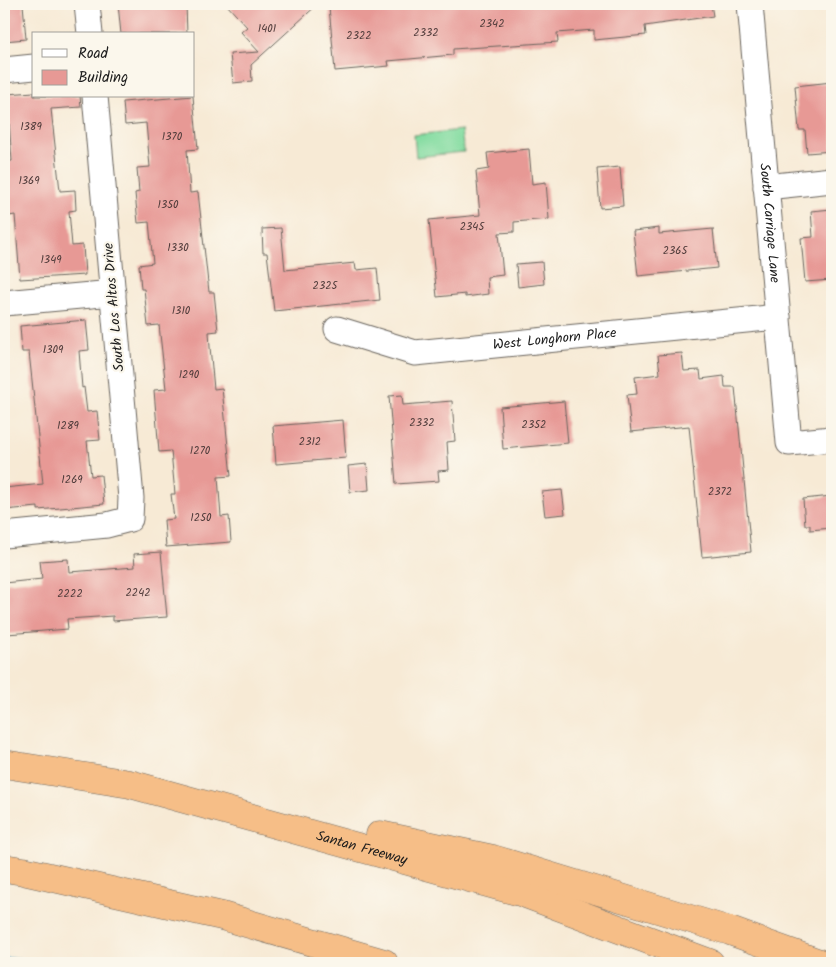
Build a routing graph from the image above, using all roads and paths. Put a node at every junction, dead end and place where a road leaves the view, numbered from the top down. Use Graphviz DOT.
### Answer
graph roads {
  1 [pos="87,4"];
  2 [pos="750,4"];
  3 [pos="90,32"];
  4 [pos="32,67"];
  5 [pos="4,70"];
  6 [pos="95,98"];
  7 [pos="832,180"];
  8 [pos="766,187"];
  9 [pos="113,293"];
  10 [pos="4,303"];
  11 [pos="778,317"];
  12 [pos="337,329"];
  13 [pos="832,439"];
  14 [pos="4,535"];
  15 [pos="4,764"];
  16 [pos="130,784"];
  17 [pos="4,868"];
  18 [pos="384,963"];
  19 [pos="710,963"];
  20 [pos="819,963"];
  1 -- 3 [label="street"];
  2 -- 8 [label="street, South Carriage Lane"];
  4 -- 5 [label="street"];
  6 -- 9 [label="street, South Los Altos Drive"];
  7 -- 8 [label="street"];
  8 -- 11 [label="street, South Carriage Lane"];
  9 -- 10 [label="street"];
  9 -- 14 [label="street, South Los Altos Drive"];
  11 -- 12 [label="street, West Longhorn Place"];
  11 -- 13 [label="street, South Carriage Lane"];
  15 -- 16 [label="highway, Santan Freeway"];
  16 -- 19 [label="highway, Santan Freeway"];
  16 -- 20 [label="highway"];
  17 -- 18 [label="highway"];
}
